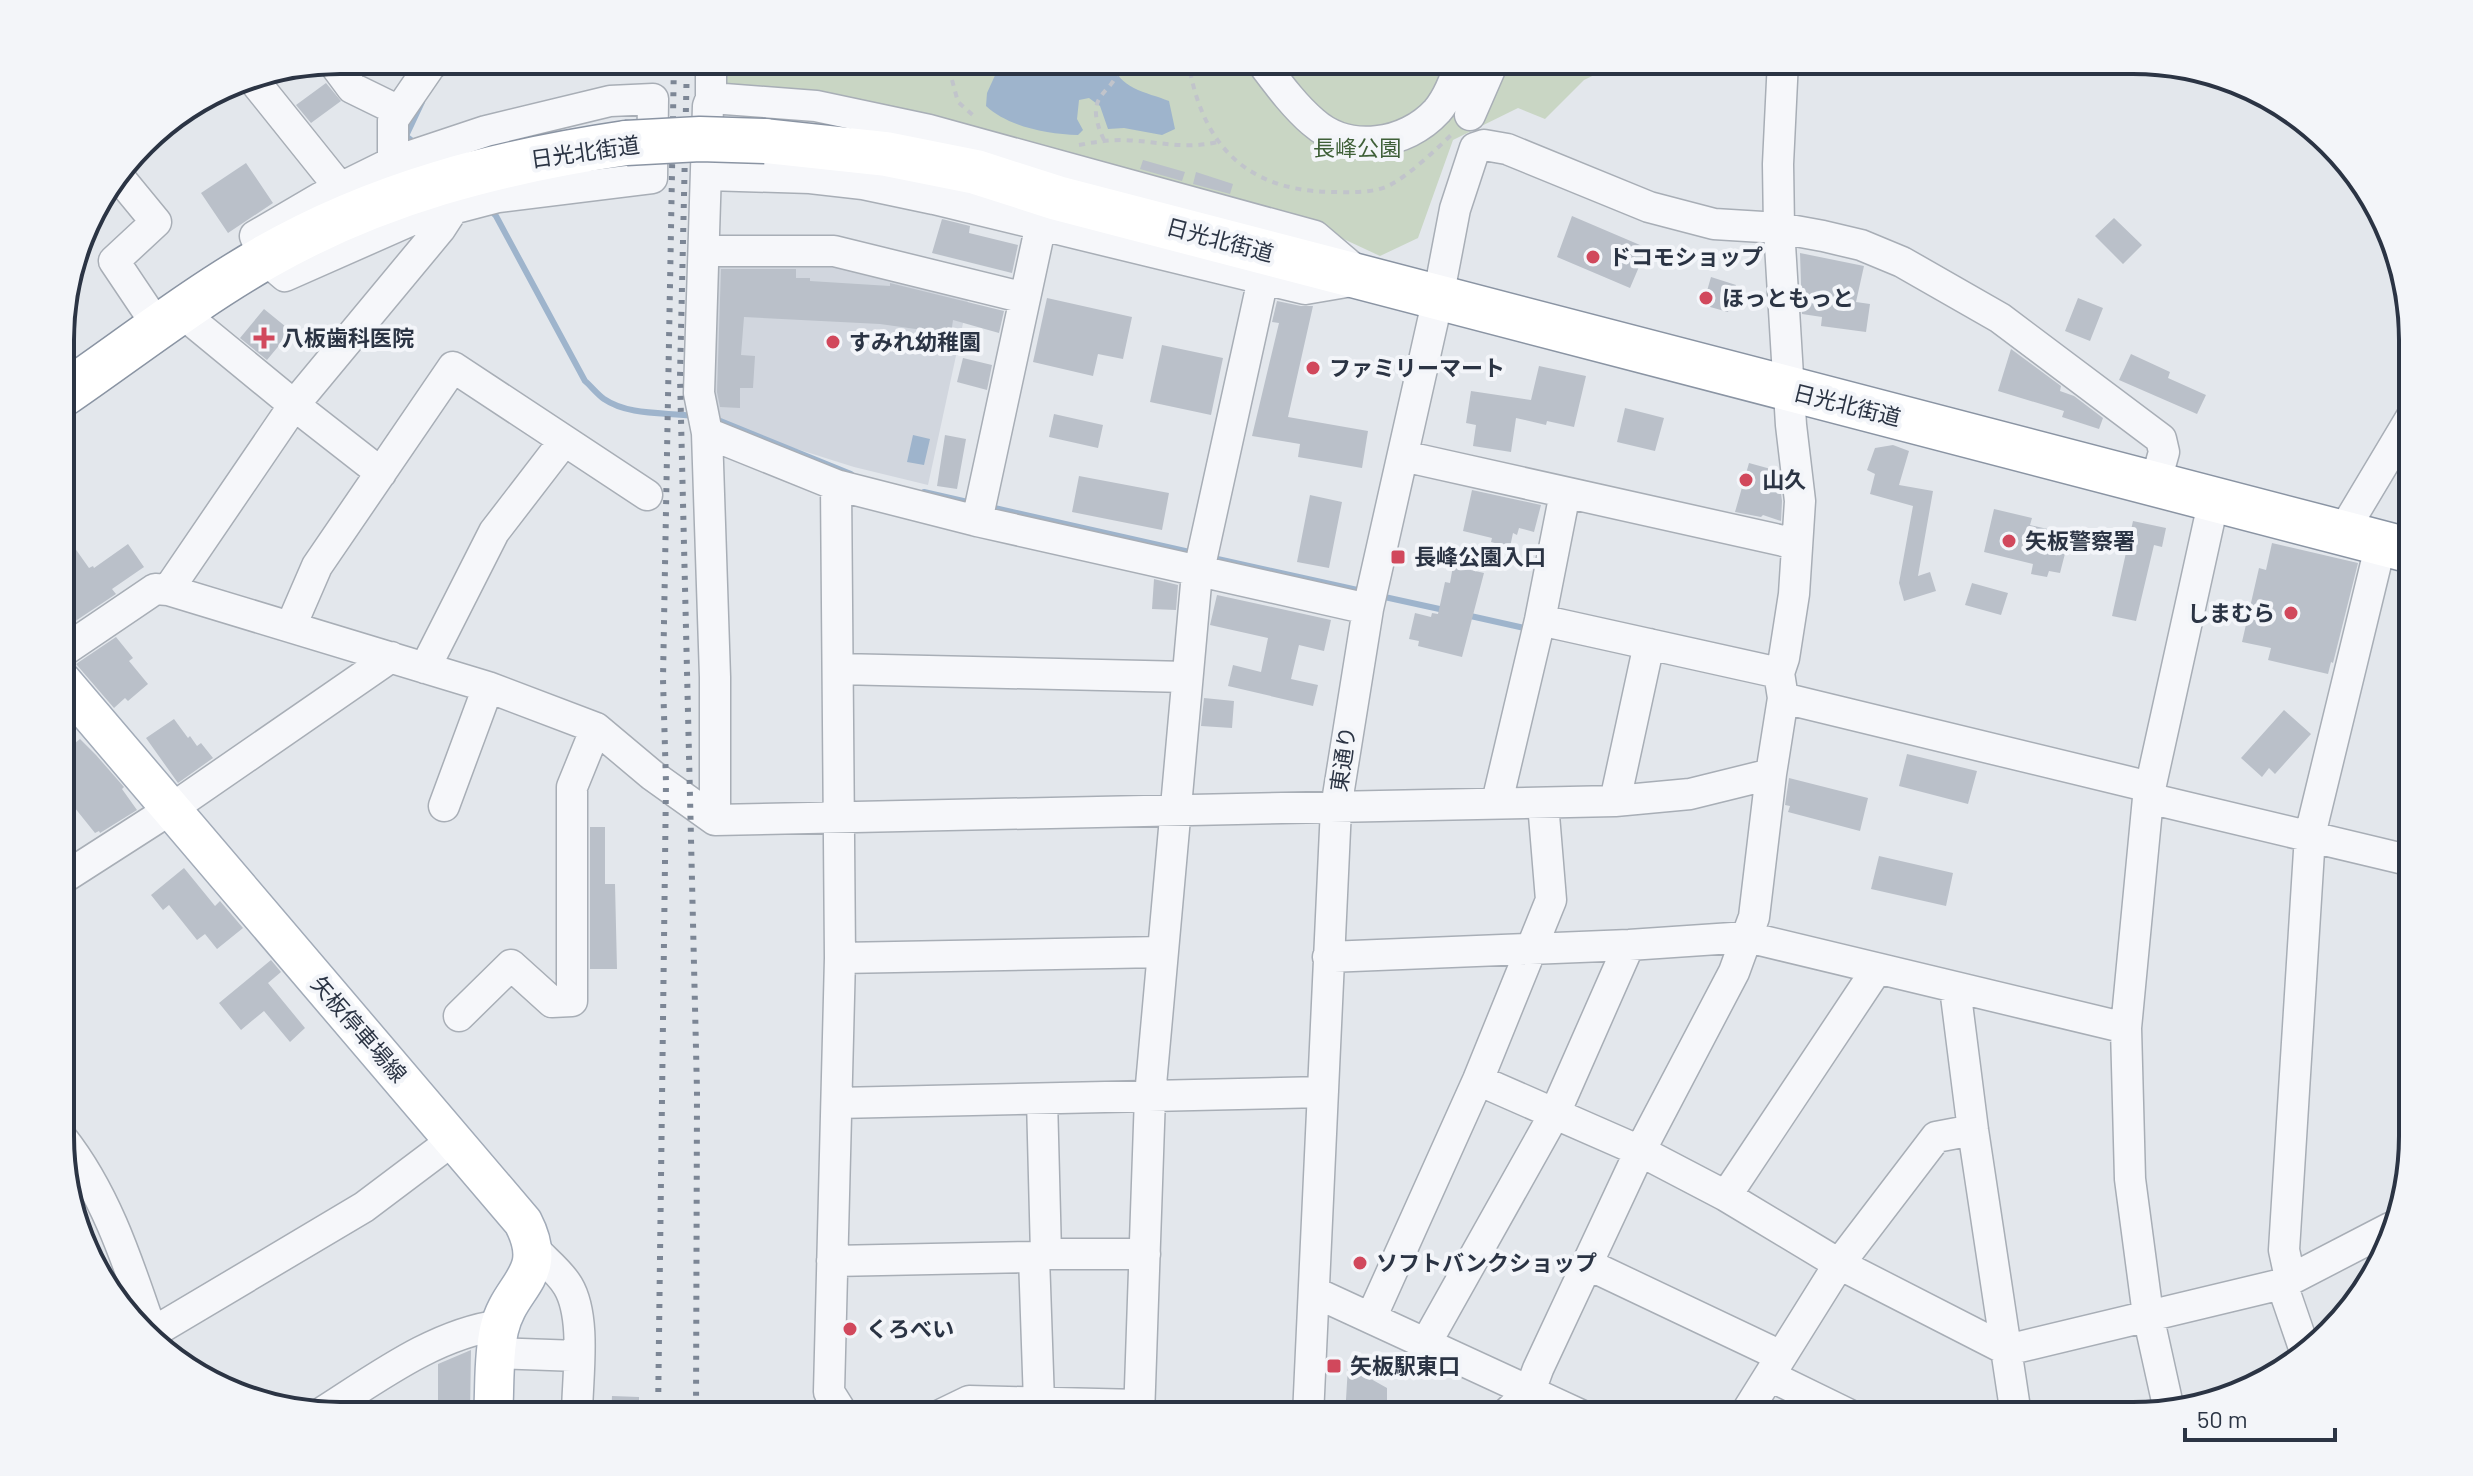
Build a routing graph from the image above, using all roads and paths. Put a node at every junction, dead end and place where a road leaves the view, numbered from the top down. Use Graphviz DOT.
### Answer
graph roads {
  1 [pos="342,74"];
  2 [pos="424,74"];
  3 [pos="711,74"];
  4 [pos="1116,74"];
  5 [pos="1272,74"];
  6 [pos="1455,74"];
  7 [pos="1488,74"];
  8 [pos="1782,74"];
  9 [pos="952,80"];
  10 [pos="259,87"];
  11 [pos="711,98"];
  12 [pos="399,111"];
  13 [pos="1470,115"];
  14 [pos="976,119"];
  15 [pos="1104,140"];
  16 [pos="1218,141"];
  17 [pos="1075,145"];
  18 [pos="393,162"];
  19 [pos="707,175"];
  20 [pos="125,184"];
  21 [pos="340,188"];
  22 [pos="453,209"];
  23 [pos="1041,224"];
  24 [pos="1779,228"];
  25 [pos="704,251"];
  26 [pos="264,258"];
  27 [pos="1365,278"];
  28 [pos="1263,279"];
  29 [pos="1025,298"];
  30 [pos="1438,298"];
  31 [pos="170,320"];
  32 [pos="74,387"];
  33 [pos="1788,390"];
  34 [pos="294,405"];
  35 [pos="707,433"];
  36 [pos="564,441"];
  37 [pos="1403,456"];
  38 [pos="2398,468"];
  39 [pos="381,473"];
  40 [pos="2155,484"];
  41 [pos="836,485"];
  42 [pos="1565,493"];
  43 [pos="647,495"];
  44 [pos="2214,499"];
  45 [pos="977,521"];
  46 [pos="2378,542"];
  47 [pos="1797,544"];
  48 [pos="1199,571"];
  49 [pos="168,590"];
  50 [pos="1368,609"];
  51 [pos="1540,620"];
  52 [pos="291,626"];
  53 [pos="74,644"];
  54 [pos="1649,644"];
  55 [pos="391,657"];
  56 [pos="425,668"];
  57 [pos="838,669"];
  58 [pos="1187,677"];
  59 [pos="1781,685"];
  60 [pos="488,687"];
  61 [pos="74,695"];
  62 [pos="596,728"];
  63 [pos="1771,774"];
  64 [pos="2149,793"];
  65 [pos="1615,801"];
  66 [pos="1497,802"];
  67 [pos="1543,803"];
  68 [pos="444,806"];
  69 [pos="1336,808"];
  70 [pos="171,809"];
  71 [pos="1176,810"];
  72 [pos="715,820"];
  73 [pos="840,820"];
  74 [pos="2310,835"];
  75 [pos="2398,857"];
  76 [pos="74,871"];
  77 [pos="1747,937"];
  78 [pos="1629,945"];
  79 [pos="1532,948"];
  80 [pos="1162,952"];
  81 [pos="1328,957"];
  82 [pos="840,958"];
  83 [pos="1877,969"];
  84 [pos="1955,988"];
  85 [pos="459,1016"];
  86 [pos="2126,1028"];
  87 [pos="1478,1080"];
  88 [pos="1323,1092"];
  89 [pos="1150,1096"];
  90 [pos="1042,1099"];
  91 [pos="837,1103"];
  92 [pos="1555,1113"];
  93 [pos="1973,1130"];
  94 [pos="453,1140"];
  95 [pos="1640,1151"];
  96 [pos="77,1174"];
  97 [pos="1726,1196"];
  98 [pos="2381,1233"];
  99 [pos="534,1249"];
  100 [pos="1145,1254"];
  101 [pos="1040,1255"];
  102 [pos="832,1261"];
  103 [pos="1587,1264"];
  104 [pos="1839,1264"];
  105 [pos="2286,1281"];
  106 [pos="1314,1292"];
  107 [pos="2148,1315"];
  108 [pos="1371,1318"];
  109 [pos="147,1319"];
  110 [pos="158,1329"];
  111 [pos="498,1339"];
  112 [pos="2302,1341"];
  113 [pos="1426,1343"];
  114 [pos="2007,1350"];
  115 [pos="578,1356"];
  116 [pos="1776,1366"];
  117 [pos="1530,1391"];
  118 [pos="2167,1400"];
  119 [pos="1309,1401"];
  120 [pos="1519,1401"];
  121 [pos="1552,1401"];
  122 [pos="1753,1401"];
  123 [pos="1829,1401"];
  124 [pos="2014,1401"];
  125 [pos="339,1402"];
  126 [pos="494,1402"];
  127 [pos="577,1402"];
  128 [pos="835,1402"];
  129 [pos="968,1402"];
  130 [pos="1013,1402"];
  131 [pos="1039,1402"];
  132 [pos="1139,1402"];
  1 -- 12 [label="street"];
  2 -- 12 [label="street"];
  3 -- 11 [label="street"];
  4 -- 15 [label="path"];
  5 -- 6 [label="street"];
  7 -- 13 [label="street"];
  8 -- 24 [label="street"];
  9 -- 14 [label="path"];
  10 -- 21 [label="street"];
  11 -- 19 [label="street"];
  11 -- 27 [label="street"];
  12 -- 18 [label="street"];
  15 -- 16 [label="path"];
  15 -- 17 [label="path"];
  18 -- 21 [label="street"];
  18 -- 22 [label="street"];
  19 -- 23 [label="street"];
  19 -- 25 [label="street"];
  20 -- 31 [label="street"];
  21 -- 26 [label="street"];
  22 -- 26 [label="street"];
  22 -- 34 [label="street"];
  23 -- 28 [label="street"];
  23 -- 29 [label="street"];
  24 -- 30 [label="street, 東通り"];
  24 -- 33 [label="street"];
  24 -- 40 [label="street"];
  25 -- 29 [label="street"];
  25 -- 35 [label="street"];
  26 -- 27 [label="highway, 日光北街道, bridge"];
  26 -- 31 [label="highway, 日光北街道"];
  27 -- 28 [label="street"];
  27 -- 30 [label="highway, 日光北街道"];
  28 -- 48 [label="street"];
  29 -- 45 [label="street"];
  30 -- 33 [label="highway, 日光北街道"];
  30 -- 37 [label="street, 東通り"];
  31 -- 32 [label="highway, 日光北街道"];
  31 -- 34 [label="street"];
  33 -- 40 [label="highway, 日光北街道"];
  33 -- 47 [label="street"];
  34 -- 39 [label="street"];
  34 -- 49 [label="street"];
  35 -- 41 [label="street"];
  35 -- 72 [label="street"];
  36 -- 39 [label="street"];
  36 -- 43 [label="street"];
  36 -- 56 [label="street"];
  37 -- 42 [label="street"];
  37 -- 50 [label="street, 東通り"];
  38 -- 46 [label="street"];
  39 -- 52 [label="street"];
  40 -- 44 [label="highway, 日光北街道"];
  41 -- 45 [label="street"];
  41 -- 57 [label="street"];
  42 -- 47 [label="street"];
  42 -- 51 [label="street"];
  44 -- 46 [label="highway, 日光北街道"];
  44 -- 64 [label="street"];
  45 -- 48 [label="street"];
  46 -- 74 [label="street"];
  47 -- 59 [label="street"];
  48 -- 50 [label="street"];
  48 -- 58 [label="street"];
  49 -- 52 [label="street"];
  49 -- 53 [label="street"];
  50 -- 69 [label="street, 東通り"];
  51 -- 54 [label="street"];
  51 -- 66 [label="street"];
  52 -- 55 [label="street"];
  54 -- 59 [label="street"];
  54 -- 65 [label="street"];
  55 -- 56 [label="street"];
  55 -- 70 [label="street"];
  56 -- 60 [label="street"];
  57 -- 58 [label="street"];
  57 -- 73 [label="street"];
  58 -- 71 [label="street"];
  59 -- 63 [label="street"];
  59 -- 64 [label="street"];
  60 -- 62 [label="street"];
  60 -- 68 [label="street"];
  61 -- 70 [label="main road, 矢板停車場線"];
  62 -- 72 [label="street"];
  62 -- 85 [label="street"];
  63 -- 65 [label="street"];
  63 -- 77 [label="street"];
  64 -- 74 [label="street"];
  64 -- 86 [label="street"];
  65 -- 67 [label="street"];
  66 -- 67 [label="street"];
  66 -- 69 [label="street"];
  67 -- 79 [label="street"];
  69 -- 71 [label="street"];
  69 -- 81 [label="street, 東通り"];
  70 -- 76 [label="street"];
  70 -- 94 [label="main road, 矢板停車場線"];
  71 -- 73 [label="street"];
  71 -- 80 [label="street"];
  72 -- 73 [label="street"];
  73 -- 82 [label="street"];
  74 -- 75 [label="street"];
  74 -- 105 [label="street"];
  77 -- 78 [label="street"];
  77 -- 83 [label="street"];
  77 -- 95 [label="street"];
  78 -- 79 [label="street"];
  78 -- 92 [label="street"];
  79 -- 81 [label="street"];
  79 -- 87 [label="street"];
  80 -- 82 [label="street"];
  80 -- 89 [label="street"];
  81 -- 88 [label="street, 東通り"];
  82 -- 91 [label="street"];
  83 -- 84 [label="street"];
  83 -- 97 [label="street"];
  84 -- 86 [label="street"];
  84 -- 93 [label="street"];
  86 -- 107 [label="street"];
  87 -- 92 [label="street"];
  87 -- 108 [label="street"];
  88 -- 89 [label="street"];
  88 -- 106 [label="street, 東通り"];
  89 -- 90 [label="street"];
  89 -- 100 [label="street"];
  90 -- 91 [label="street"];
  90 -- 101 [label="street"];
  91 -- 102 [label="street"];
  92 -- 95 [label="street"];
  92 -- 113 [label="street"];
  93 -- 104 [label="street"];
  93 -- 114 [label="street"];
  94 -- 99 [label="main road, 矢板停車場線"];
  94 -- 110 [label="street"];
  95 -- 97 [label="street"];
  95 -- 103 [label="street"];
  96 -- 109 [label="street"];
  97 -- 104 [label="street"];
  98 -- 105 [label="street"];
  99 -- 111 [label="main road"];
  99 -- 115 [label="street"];
  100 -- 101 [label="street"];
  100 -- 132 [label="street"];
  101 -- 102 [label="street"];
  101 -- 131 [label="street"];
  102 -- 128 [label="street"];
  103 -- 116 [label="street"];
  103 -- 117 [label="street"];
  104 -- 114 [label="street"];
  104 -- 116 [label="street"];
  105 -- 107 [label="street"];
  105 -- 112 [label="street"];
  106 -- 108 [label="street"];
  106 -- 119 [label="street, 東通り"];
  107 -- 114 [label="street"];
  107 -- 118 [label="street"];
  108 -- 113 [label="street"];
  111 -- 115 [label="street"];
  111 -- 125 [label="street"];
  111 -- 126 [label="main road"];
  113 -- 117 [label="street"];
  114 -- 124 [label="street"];
  115 -- 127 [label="street"];
  116 -- 122 [label="street"];
  116 -- 123 [label="street"];
  117 -- 120 [label="street"];
  117 -- 121 [label="street"];
  129 -- 130 [label="street"];
}
